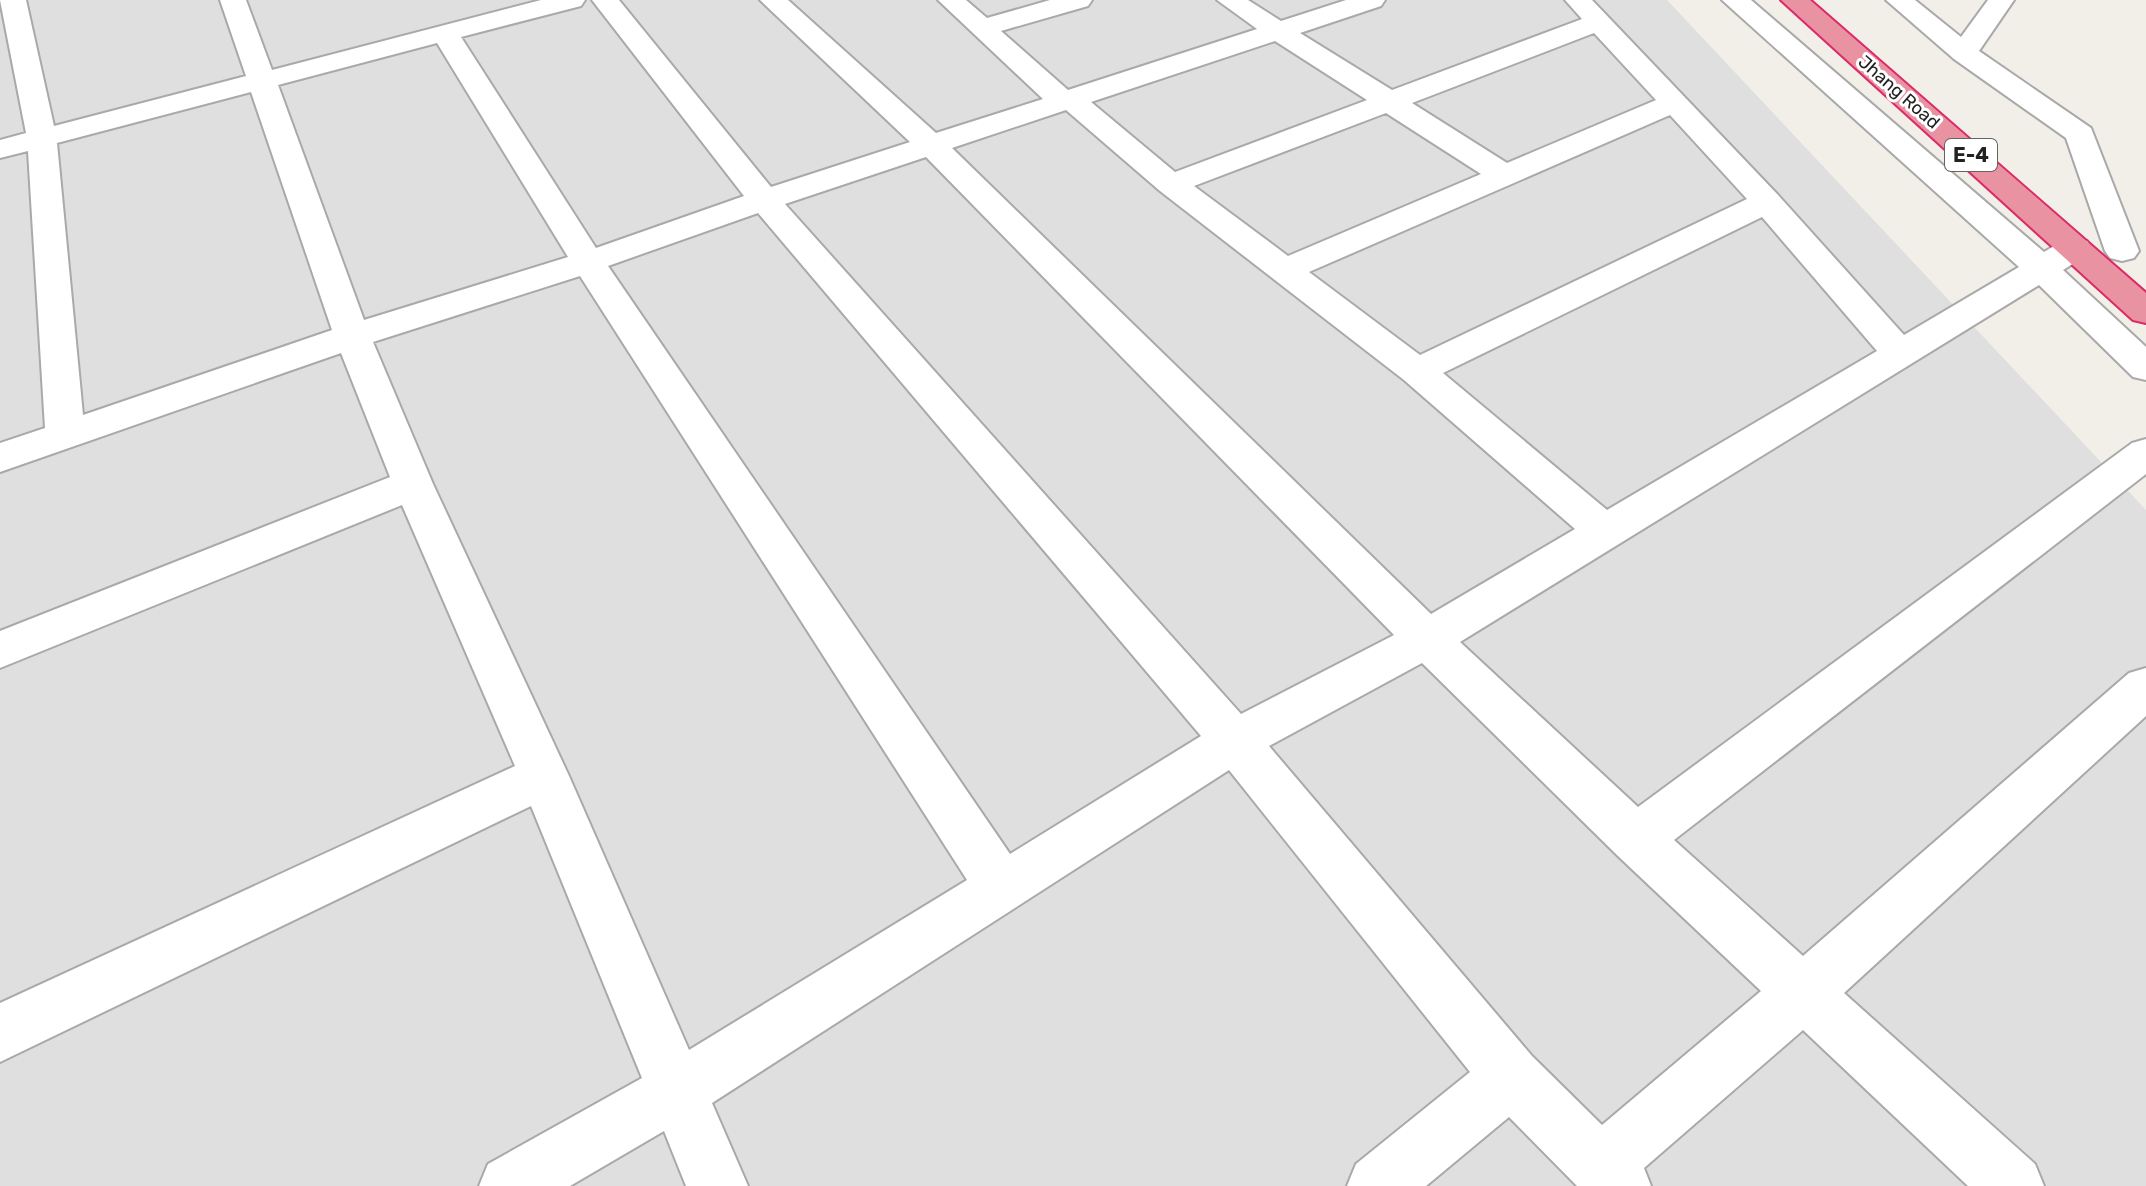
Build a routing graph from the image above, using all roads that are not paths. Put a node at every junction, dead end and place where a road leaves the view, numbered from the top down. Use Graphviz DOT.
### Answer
graph roads {
  1 [pos="13,0"];
  2 [pos="233,0"];
  3 [pos="572,0"];
  4 [pos="605,0"];
  5 [pos="773,0"];
  6 [pos="951,0"];
  7 [pos="1079,0"];
  8 [pos="1230,0"];
  9 [pos="1372,0"];
  10 [pos="1735,0"];
  11 [pos="1794,0"];
  12 [pos="1831,0"];
  13 [pos="1899,0"];
  14 [pos="2001,0"];
  15 [pos="1588,11"];
  16 [pos="984,27"];
  17 [pos="1274,30"];
  18 [pos="445,34"];
  19 [pos="1964,53"];
  20 [pos="263,82"];
  21 [pos="1067,100"];
  22 [pos="1388,100"];
  23 [pos="1673,103"];
  24 [pos="42,139"];
  25 [pos="932,146"];
  26 [pos="0,149"];
  27 [pos="1994,175"];
  28 [pos="1506,176"];
  29 [pos="1171,184"];
  30 [pos="764,200"];
  31 [pos="1767,202"];
  32 [pos="2063,242"];
  33 [pos="2122,251"];
  34 [pos="588,262"];
  35 [pos="1282,271"];
  36 [pos="2146,271"];
  37 [pos="2146,312"];
  38 [pos="352,336"];
  39 [pos="1900,354"];
  40 [pos="2146,368"];
  41 [pos="1417,371"];
  42 [pos="65,436"];
  43 [pos="2146,453"];
  44 [pos="0,458"];
  45 [pos="413,484"];
  46 [pos="1603,530"];
  47 [pos="1427,639"];
  48 [pos="0,650"];
  49 [pos="2146,687"];
  50 [pos="1235,741"];
  51 [pos="544,776"];
  52 [pos="1636,839"];
  53 [pos="1001,886"];
  54 [pos="1805,991"];
  55 [pos="0,1033"];
  56 [pos="1511,1077"];
  57 [pos="678,1090"];
  58 [pos="1610,1175"];
  59 [pos="510,1186"];
  60 [pos="717,1186"];
  61 [pos="1378,1186"];
  62 [pos="2013,1186"];
  1 -- 24 [label="street"];
  2 -- 20 [label="street"];
  3 -- 18 [label="street"];
  4 -- 30 [label="street"];
  5 -- 25 [label="street"];
  6 -- 16 [label="street"];
  7 -- 16 [label="street"];
  8 -- 17 [label="street"];
  9 -- 17 [label="street"];
  10 -- 32 [label="street"];
  11 -- 27 [label="highway, Jhang Road / E-4"];
  12 -- 27 [label="highway, Jhang Road / E-4"];
  13 -- 19 [label="street"];
  14 -- 19 [label="street"];
  15 -- 22 [label="street"];
  15 -- 23 [label="street"];
  16 -- 21 [label="street"];
  17 -- 21 [label="street"];
  17 -- 22 [label="street"];
  18 -- 20 [label="street"];
  18 -- 34 [label="street"];
  19 -- 33 [label="street"];
  20 -- 24 [label="street"];
  20 -- 38 [label="street"];
  21 -- 25 [label="street"];
  21 -- 29 [label="street"];
  22 -- 28 [label="street"];
  22 -- 29 [label="street"];
  23 -- 28 [label="street"];
  23 -- 31 [label="street"];
  24 -- 26 [label="street"];
  24 -- 42 [label="street"];
  25 -- 30 [label="street"];
  25 -- 47 [label="street"];
  27 -- 32 [label="highway, Jhang Road / E-4"];
  28 -- 35 [label="street"];
  29 -- 35 [label="street"];
  30 -- 34 [label="street"];
  30 -- 50 [label="street"];
  31 -- 39 [label="street"];
  31 -- 41 [label="street"];
  32 -- 33 [label="highway, Jhang Road / E-4"];
  32 -- 37 [label="highway, Jhang Road / E-4"];
  32 -- 39 [label="street"];
  32 -- 40 [label="street"];
  33 -- 36 [label="highway, Jhang Road / E-4"];
  34 -- 38 [label="street"];
  34 -- 53 [label="street"];
  35 -- 41 [label="street"];
  38 -- 42 [label="street"];
  38 -- 45 [label="street"];
  39 -- 46 [label="street"];
  41 -- 46 [label="street"];
  42 -- 44 [label="street"];
  43 -- 52 [label="street"];
  45 -- 48 [label="street"];
  45 -- 51 [label="street"];
  46 -- 47 [label="street"];
  47 -- 50 [label="street"];
  47 -- 52 [label="street"];
  49 -- 54 [label="street"];
  50 -- 53 [label="street"];
  50 -- 56 [label="street"];
  51 -- 55 [label="street"];
  51 -- 57 [label="street"];
  52 -- 54 [label="street"];
  53 -- 57 [label="street"];
  54 -- 58 [label="street"];
  54 -- 62 [label="street"];
  56 -- 58 [label="street"];
  56 -- 61 [label="street"];
  57 -- 59 [label="street"];
  57 -- 60 [label="street"];
}
